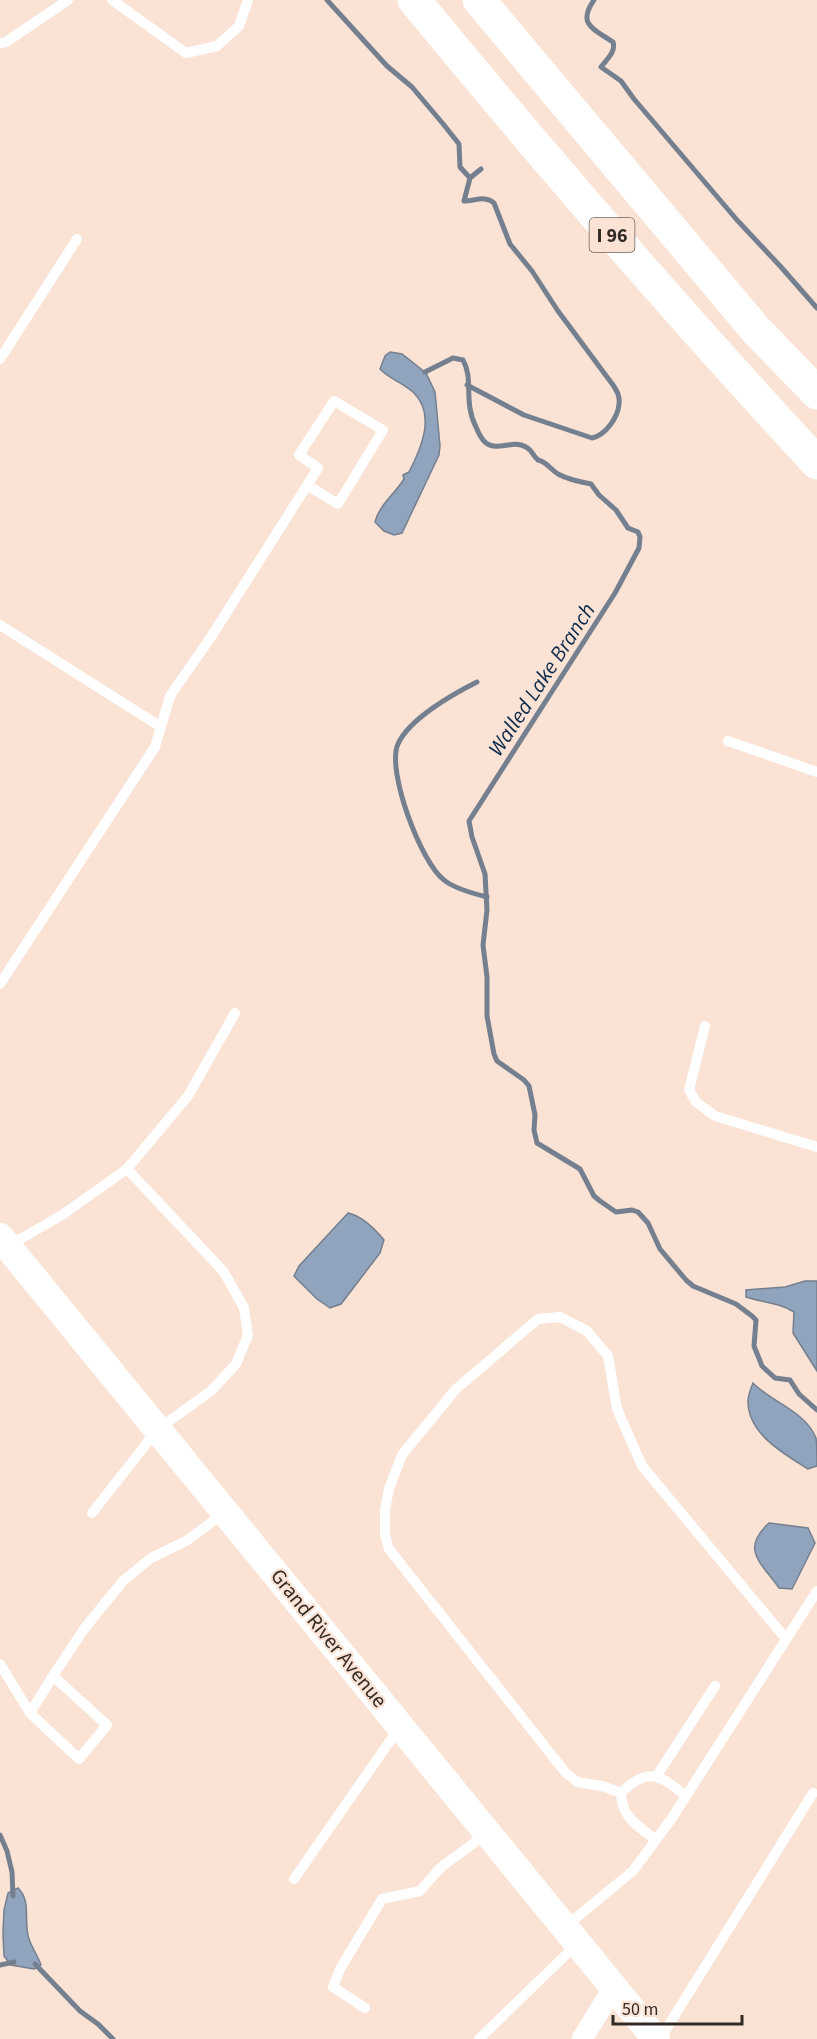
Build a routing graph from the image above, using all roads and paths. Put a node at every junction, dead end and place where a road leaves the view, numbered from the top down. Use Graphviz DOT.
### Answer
graph roads {
  1 [pos="68,0"];
  2 [pos="112,0"];
  3 [pos="248,0"];
  4 [pos="414,0"];
  5 [pos="479,0"];
  6 [pos="0,43"];
  7 [pos="77,239"];
  8 [pos="0,359"];
  9 [pos="817,393"];
  10 [pos="817,463"];
  11 [pos="308,485"];
  12 [pos="0,625"];
  13 [pos="161,727"];
  14 [pos="728,741"];
  15 [pos="817,772"];
  16 [pos="0,984"];
  17 [pos="236,1013"];
  18 [pos="705,1026"];
  19 [pos="817,1147"];
  20 [pos="127,1169"];
  21 [pos="3,1246"];
  22 [pos="158,1429"];
  23 [pos="226,1512"];
  24 [pos="92,1514"];
  25 [pos="817,1591"];
  26 [pos="786,1639"];
  27 [pos="0,1664"];
  28 [pos="53,1676"];
  29 [pos="715,1686"];
  30 [pos="30,1713"];
  31 [pos="401,1726"];
  32 [pos="656,1777"];
  33 [pos="621,1792"];
  34 [pos="813,1793"];
  35 [pos="687,1796"];
  36 [pos="488,1833"];
  37 [pos="656,1840"];
  38 [pos="294,1879"];
  39 [pos="572,1935"];
  40 [pos="614,1987"];
  41 [pos="365,2008"];
  42 [pos="479,2039"];
  43 [pos="582,2039"];
  44 [pos="658,2039"];
  1 -- 6 [label="lane"];
  2 -- 3 [label="lane"];
  4 -- 10 [label="highway, I 96"];
  5 -- 9 [label="highway, I 96"];
  7 -- 8 [label="lane"];
  11 -- 11 [label="lane"];
  11 -- 13 [label="lane"];
  12 -- 13 [label="lane"];
  13 -- 16 [label="lane"];
  14 -- 15 [label="lane"];
  17 -- 20 [label="lane"];
  18 -- 19 [label="lane"];
  20 -- 21 [label="lane"];
  20 -- 22 [label="lane"];
  21 -- 22 [label="main road, Grand River Avenue"];
  22 -- 23 [label="main road, Grand River Avenue"];
  22 -- 24 [label="lane"];
  23 -- 28 [label="lane"];
  23 -- 31 [label="main road, Grand River Avenue"];
  25 -- 26 [label="lane"];
  26 -- 33 [label="lane"];
  26 -- 35 [label="lane"];
  27 -- 30 [label="lane"];
  28 -- 30 [label="lane"];
  28 -- 30 [label="lane"];
  29 -- 32 [label="lane"];
  31 -- 36 [label="main road, Grand River Avenue"];
  31 -- 38 [label="lane"];
  32 -- 33 [label="lane"];
  32 -- 35 [label="lane"];
  33 -- 37 [label="lane"];
  34 -- 44 [label="lane"];
  35 -- 37 [label="lane"];
  36 -- 39 [label="main road, Grand River Avenue"];
  36 -- 41 [label="lane"];
  37 -- 39 [label="lane"];
  39 -- 40 [label="main road, Grand River Avenue"];
  39 -- 42 [label="lane"];
  40 -- 43 [label="street"];
  40 -- 44 [label="main road, Grand River Avenue"];
}
